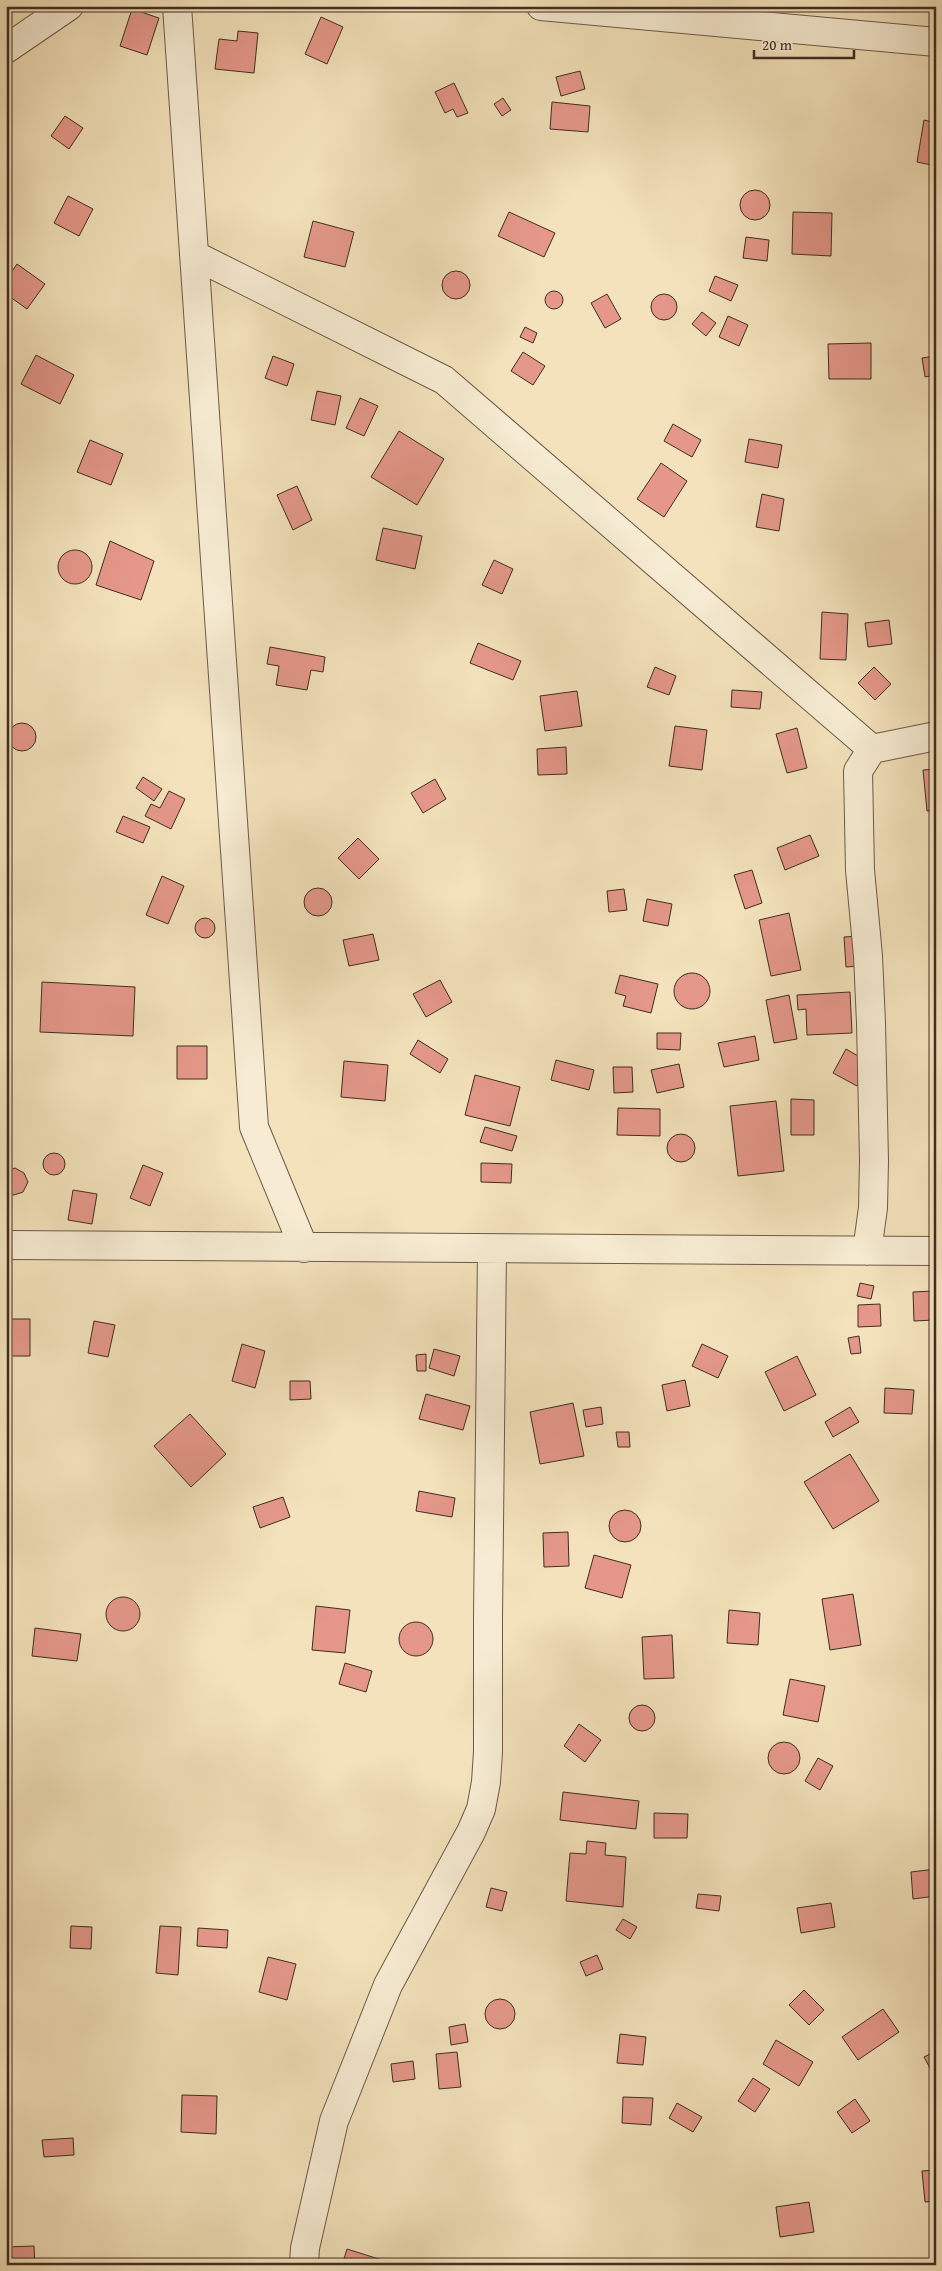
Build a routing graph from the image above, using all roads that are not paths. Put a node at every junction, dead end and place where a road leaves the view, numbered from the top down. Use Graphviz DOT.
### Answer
graph roads {
  1 [pos="69,6"];
  2 [pos="177,6"];
  3 [pos="541,6"];
  4 [pos="936,42"];
  5 [pos="6,49"];
  6 [pos="194,255"];
  7 [pos="936,736"];
  8 [pos="872,749"];
  9 [pos="6,1245"];
  10 [pos="304,1248"];
  11 [pos="492,1249"];
  12 [pos="867,1251"];
  13 [pos="936,1251"];
  14 [pos="304,2265"];
  1 -- 5 [label="street"];
  2 -- 6 [label="street"];
  3 -- 4 [label="street"];
  6 -- 8 [label="street"];
  6 -- 10 [label="street"];
  7 -- 8 [label="street"];
  8 -- 12 [label="street"];
  9 -- 10 [label="street"];
  10 -- 11 [label="street"];
  11 -- 12 [label="street"];
  11 -- 14 [label="street"];
  12 -- 13 [label="street"];
}
